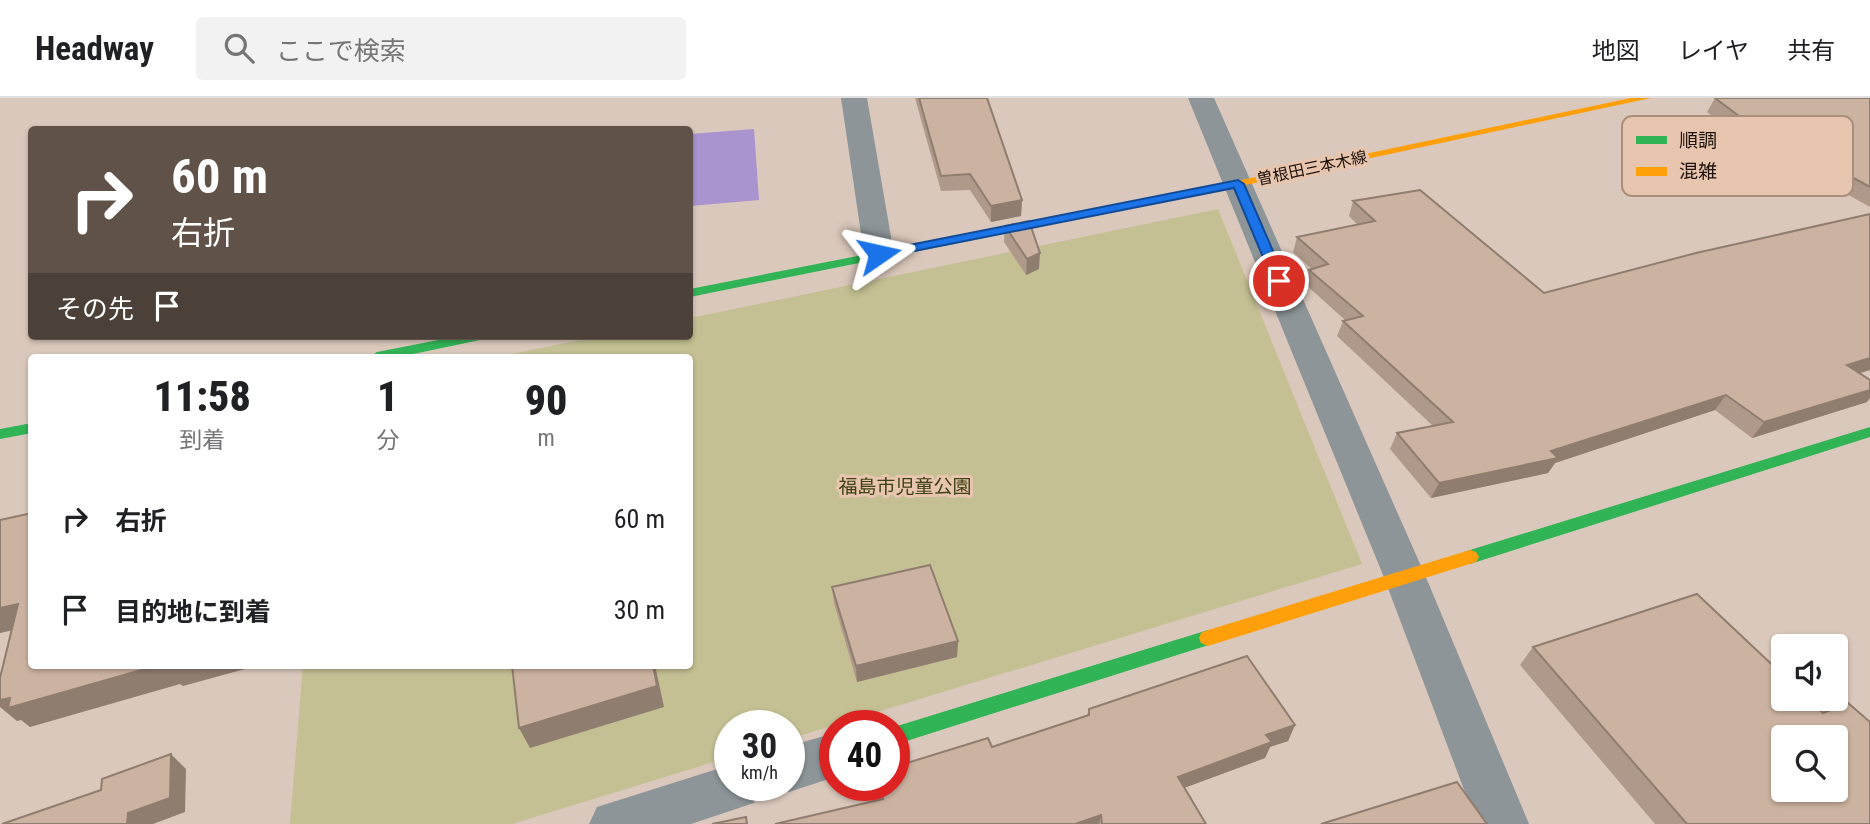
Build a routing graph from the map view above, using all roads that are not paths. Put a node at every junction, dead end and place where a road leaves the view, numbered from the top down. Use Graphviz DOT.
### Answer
graph roads {
  1 [pos="854,98"];
  2 [pos="1201,98"];
  3 [pos="1646,98"];
  4 [pos="1238,184"];
  5 [pos="879,254"];
  6 [pos="693,292"];
  7 [pos="460,340"];
  8 [pos="392,354"];
  9 [pos="28,429"];
  10 [pos="1870,432"];
  11 [pos="0,434"];
  12 [pos="1404,575"];
  13 [pos="910,731"];
  14 [pos="714,793"];
  15 [pos="615,824"];
  16 [pos="1503,824"];
  1 -- 5 [label="street"];
  2 -- 4 [label="street"];
  3 -- 4 [label="street, 曽根田三本木線"];
  4 -- 5 [label="street, 曽根田三本木線"];
  4 -- 12 [label="street"];
  5 -- 6 [label="street, 曽根田三本木線"];
  7 -- 8 [label="street"];
  9 -- 11 [label="street"];
  10 -- 12 [label="street"];
  12 -- 13 [label="street"];
  12 -- 16 [label="street"];
  14 -- 15 [label="street"];
}
